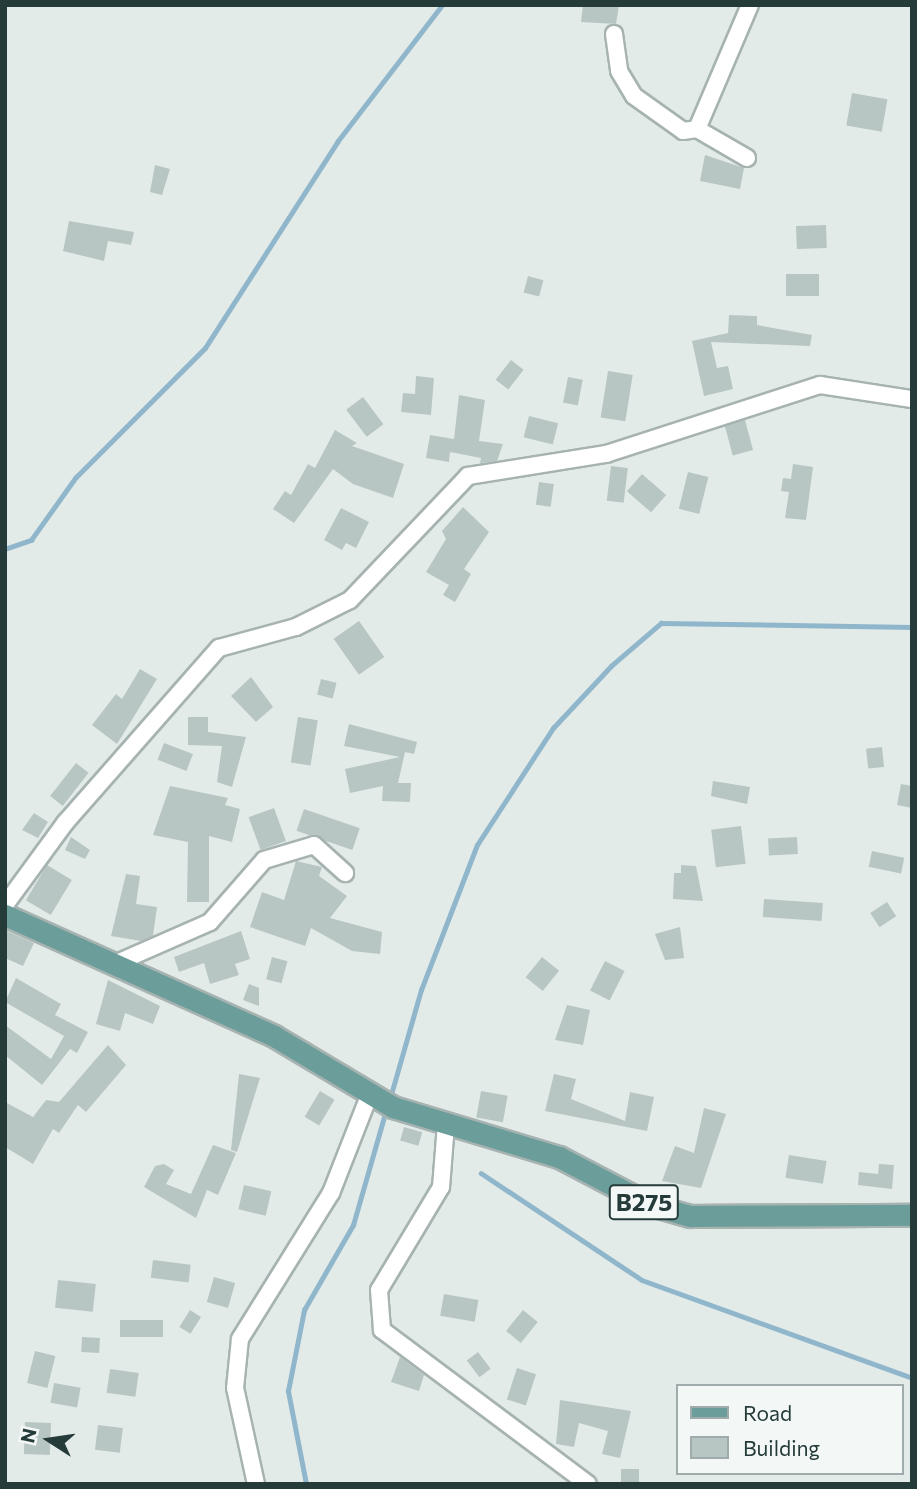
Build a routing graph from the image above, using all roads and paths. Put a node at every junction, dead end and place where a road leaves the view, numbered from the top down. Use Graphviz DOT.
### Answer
graph roads {
  1 [pos="750,5"];
  2 [pos="614,34"];
  3 [pos="697,129"];
  4 [pos="747,158"];
  5 [pos="912,399"];
  6 [pos="345,873"];
  7 [pos="5,905"];
  8 [pos="5,915"];
  9 [pos="119,962"];
  10 [pos="369,1096"];
  11 [pos="446,1124"];
  12 [pos="912,1215"];
  13 [pos="256,1484"];
  14 [pos="588,1484"];
  1 -- 3 [label="street"];
  2 -- 3 [label="street"];
  3 -- 4 [label="street"];
  5 -- 7 [label="street"];
  6 -- 9 [label="street"];
  8 -- 9 [label="main road, B275"];
  9 -- 10 [label="main road, B275"];
  10 -- 11 [label="main road, B275"];
  10 -- 13 [label="street"];
  11 -- 12 [label="main road, B275"];
  11 -- 14 [label="street"];
}
